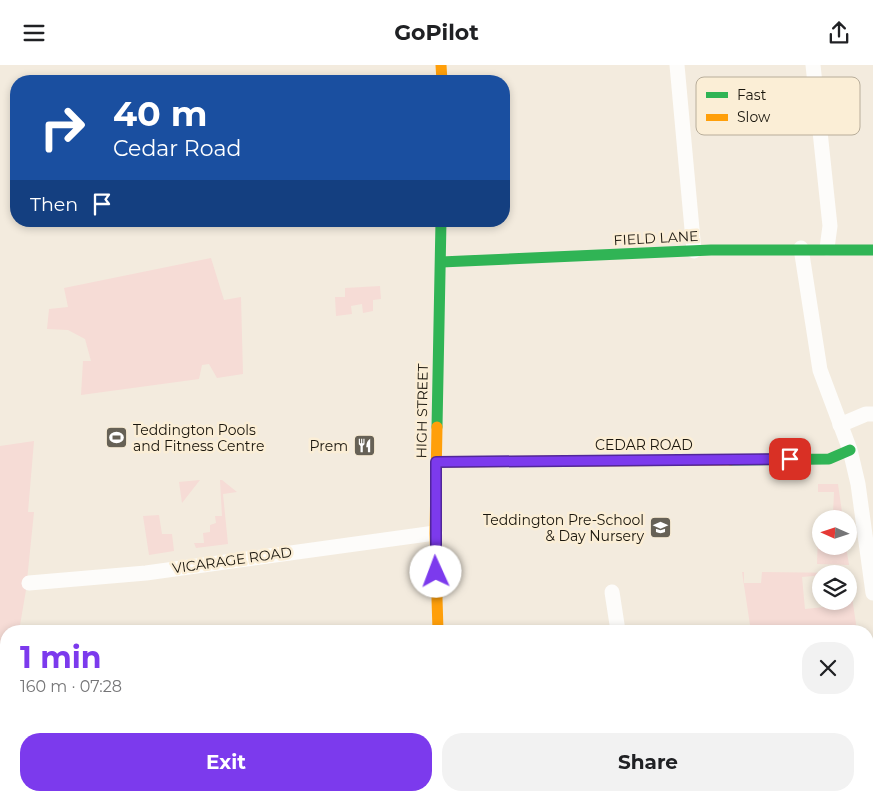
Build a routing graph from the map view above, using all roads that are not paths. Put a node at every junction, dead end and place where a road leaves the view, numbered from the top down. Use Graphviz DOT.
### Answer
graph roads {
  1 [pos="676,65"];
  2 [pos="820,135"];
  3 [pos="441,227"];
  4 [pos="801,248"];
  5 [pos="827,248"];
  6 [pos="873,250"];
  7 [pos="694,251"];
  8 [pos="441,262"];
  9 [pos="873,414"];
  10 [pos="840,425"];
  11 [pos="850,450"];
  12 [pos="436,462"];
  13 [pos="435,533"];
  14 [pos="29,583"];
  15 [pos="612,592"];
  16 [pos="873,593"];
  17 [pos="438,625"];
  18 [pos="617,625"];
  1 -- 7 [label="street"];
  2 -- 5 [label="street"];
  3 -- 8 [label="street, HIGH STREET"];
  4 -- 5 [label="street, FIELD LANE"];
  4 -- 7 [label="street, FIELD LANE"];
  4 -- 10 [label="street"];
  5 -- 6 [label="street, FIELD LANE"];
  7 -- 8 [label="street, FIELD LANE"];
  8 -- 12 [label="street, HIGH STREET"];
  9 -- 10 [label="street"];
  10 -- 11 [label="street"];
  11 -- 12 [label="street, CEDAR ROAD"];
  11 -- 16 [label="street"];
  12 -- 13 [label="street, HIGH STREET"];
  13 -- 14 [label="street, VICARAGE ROAD"];
  13 -- 17 [label="street, HIGH STREET"];
  15 -- 18 [label="street"];
}
